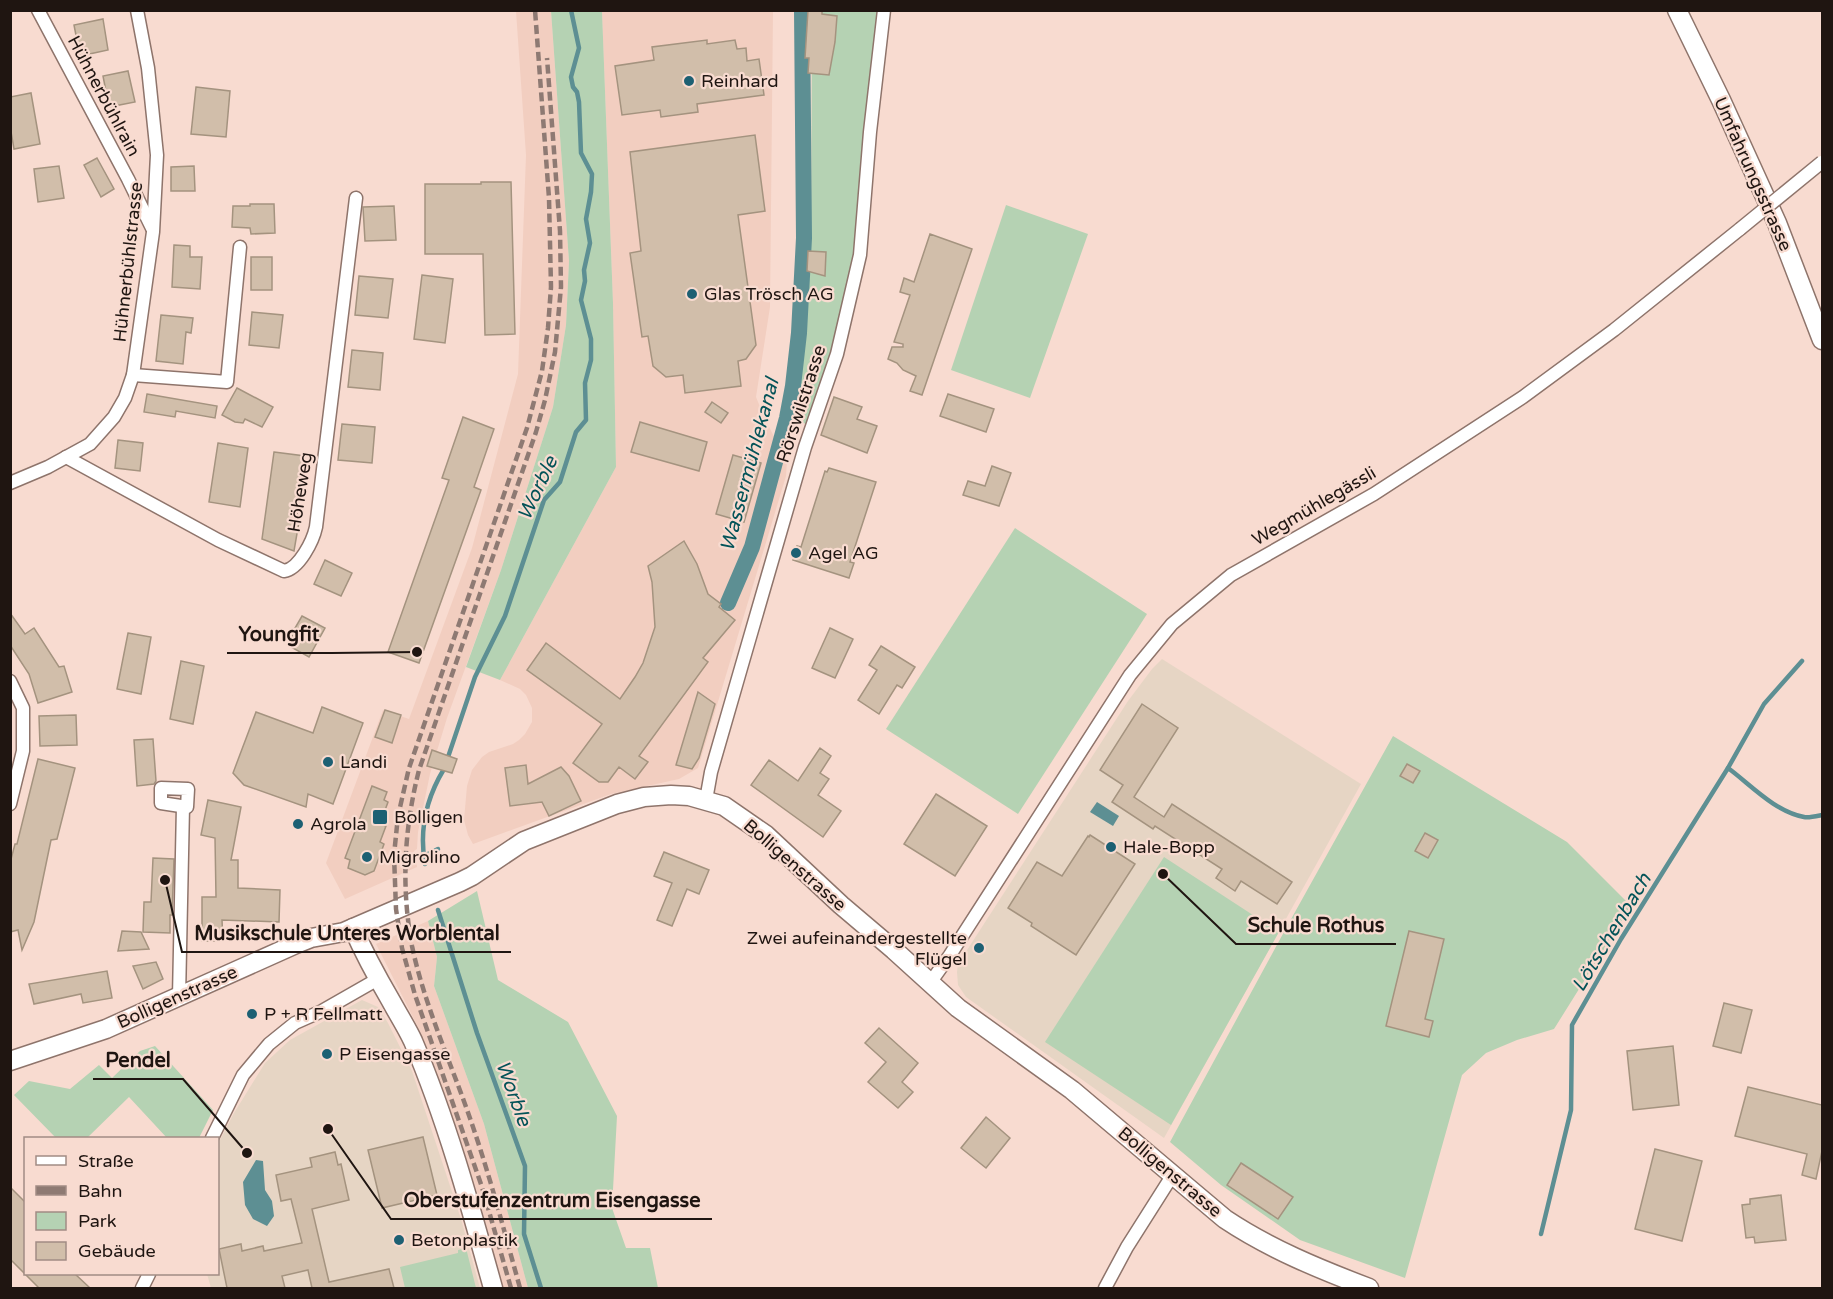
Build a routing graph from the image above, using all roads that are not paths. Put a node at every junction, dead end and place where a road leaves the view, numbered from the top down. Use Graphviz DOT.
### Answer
graph roads {
  1 [pos="38,10"];
  2 [pos="137,10"];
  3 [pos="884,10"];
  4 [pos="1677,10"];
  5 [pos="1822,162"];
  6 [pos="356,198"];
  7 [pos="153,232"];
  8 [pos="240,247"];
  9 [pos="1822,340"];
  10 [pos="133,375"];
  11 [pos="66,457"];
  12 [pos="10,483"];
  13 [pos="10,681"];
  14 [pos="706,800"];
  15 [pos="10,804"];
  16 [pos="183,806"];
  17 [pos="353,928"];
  18 [pos="378,979"];
  19 [pos="930,983"];
  20 [pos="179,997"];
  21 [pos="10,1061"];
  22 [pos="212,1137"];
  23 [pos="1172,1176"];
  24 [pos="492,1288"];
  25 [pos="1105,1288"];
  26 [pos="1369,1288"];
  1 -- 7 [label="street, Hühnerbühlrain"];
  2 -- 7 [label="street, Hühnerbühlstrasse"];
  3 -- 14 [label="street, Rörswilstrasse"];
  4 -- 9 [label="main road, Umfahrungsstrasse"];
  5 -- 19 [label="street, Wegmühlegässli, bridge"];
  6 -- 11 [label="street, Höheweg"];
  7 -- 10 [label="street, Hühnerbühlstrasse"];
  8 -- 10 [label="street"];
  10 -- 11 [label="street, Hühnerbühlstrasse"];
  11 -- 12 [label="street, Hühnerbühlstrasse"];
  13 -- 15 [label="street"];
  14 -- 17 [label="main road, Bolligenstrasse"];
  14 -- 19 [label="main road, Bolligenstrasse"];
  16 -- 20 [label="street"];
  17 -- 18 [label="main road"];
  17 -- 20 [label="main road, Bolligenstrasse"];
  18 -- 22 [label="street"];
  18 -- 24 [label="main road"];
  19 -- 23 [label="main road, Bolligenstrasse"];
  20 -- 21 [label="main road, Bolligenstrasse"];
  23 -- 25 [label="street"];
  23 -- 26 [label="main road, Bolligenstrasse"];
}
